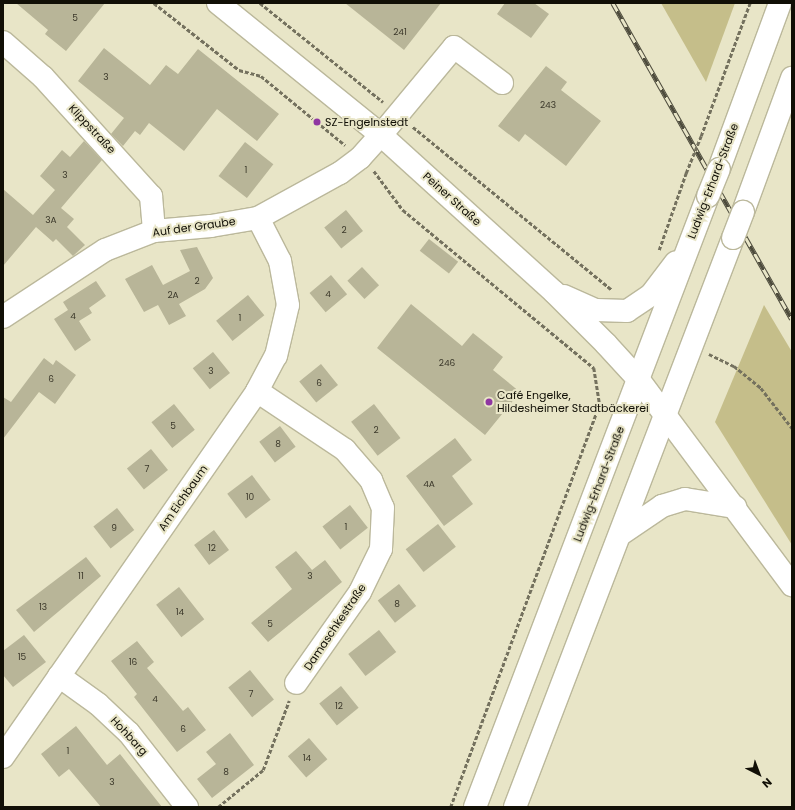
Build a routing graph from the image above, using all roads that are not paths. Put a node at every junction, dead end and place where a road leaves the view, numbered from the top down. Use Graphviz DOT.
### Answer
graph roads {
  1 [pos="218,3"];
  2 [pos="780,3"];
  3 [pos="3,42"];
  4 [pos="792,78"];
  5 [pos="502,83"];
  6 [pos="382,135"];
  7 [pos="258,218"];
  8 [pos="154,231"];
  9 [pos="689,245"];
  10 [pos="554,292"];
  11 [pos="3,317"];
  12 [pos="639,380"];
  13 [pos="257,391"];
  14 [pos="666,416"];
  15 [pos="735,507"];
  16 [pos="621,534"];
  17 [pos="792,585"];
  18 [pos="59,676"];
  19 [pos="296,683"];
  20 [pos="3,757"];
  21 [pos="187,807"];
  22 [pos="475,807"];
  23 [pos="515,807"];
  1 -- 6 [label="main road, Peiner Straße"];
  2 -- 9 [label="main road, Ludwig-Erhard-Straße, bridge"];
  3 -- 8 [label="main road, Klippstraße"];
  4 -- 14 [label="main road, bridge"];
  5 -- 6 [label="main road, Auf der Graube"];
  6 -- 7 [label="main road, Auf der Graube"];
  6 -- 10 [label="main road, Peiner Straße"];
  7 -- 8 [label="main road, Auf der Graube"];
  7 -- 13 [label="main road, Am Eichbaum"];
  8 -- 11 [label="main road, Auf der Graube"];
  9 -- 10 [label="main road"];
  9 -- 12 [label="main road, Ludwig-Erhard-Straße"];
  10 -- 12 [label="main road, Peiner Straße"];
  12 -- 14 [label="main road, Peiner Straße"];
  12 -- 22 [label="main road, Ludwig-Erhard-Straße"];
  13 -- 18 [label="main road, Am Eichbaum"];
  13 -- 19 [label="main road, Damaschkestraße"];
  14 -- 15 [label="main road, Peiner Straße"];
  14 -- 16 [label="main road"];
  15 -- 16 [label="main road"];
  15 -- 17 [label="main road, Peiner Straße"];
  16 -- 23 [label="main road"];
  18 -- 20 [label="main road, Am Eichbaum"];
  18 -- 21 [label="main road, Hohbarg"];
}
